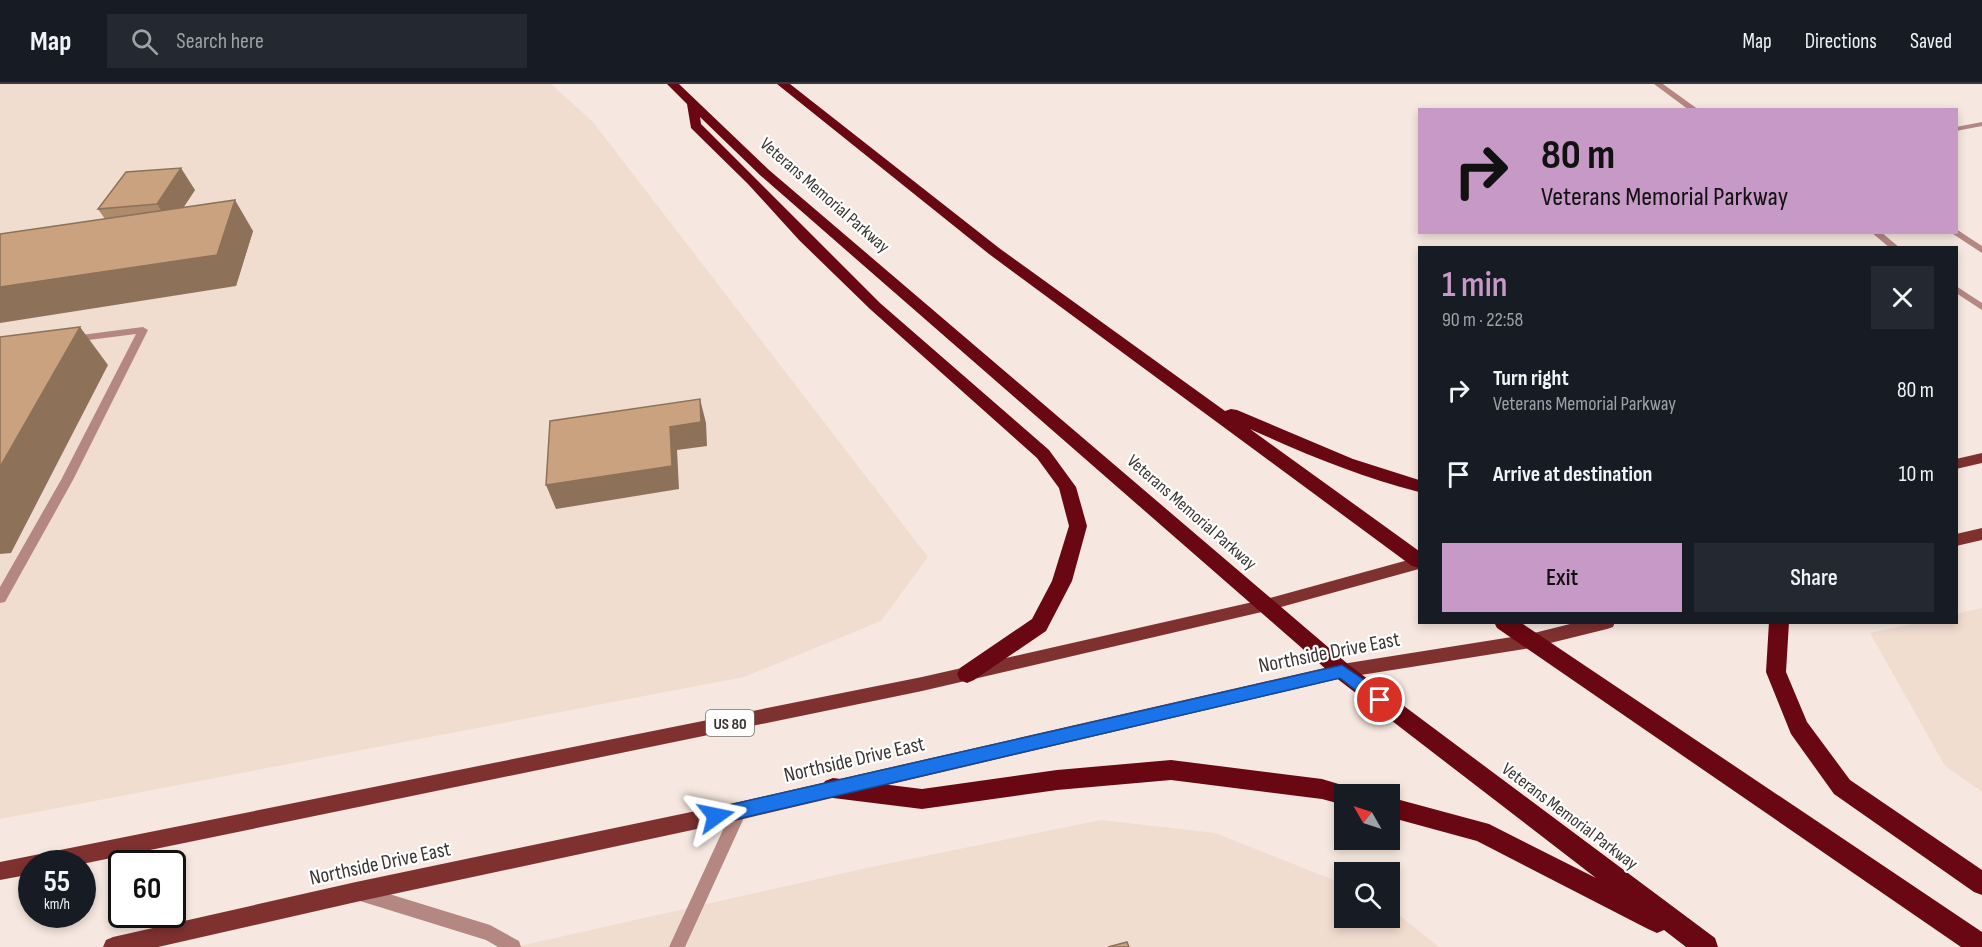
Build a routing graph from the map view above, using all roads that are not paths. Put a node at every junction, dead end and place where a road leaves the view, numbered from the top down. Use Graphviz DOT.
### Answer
graph roads {
  1 [pos="673,84"];
  2 [pos="783,84"];
  3 [pos="1658,84"];
  4 [pos="693,104"];
  5 [pos="1692,108"];
  6 [pos="1982,124"];
  7 [pos="1958,129"];
  8 [pos="1958,233"];
  9 [pos="1878,234"];
  10 [pos="1893,246"];
  11 [pos="1982,250"];
  12 [pos="1958,290"];
  13 [pos="1982,307"];
  14 [pos="66,339"];
  15 [pos="1194,397"];
  16 [pos="1982,458"];
  17 [pos="1958,464"];
  18 [pos="1418,486"];
  19 [pos="1982,534"];
  20 [pos="1958,540"];
  21 [pos="1418,561"];
  22 [pos="1418,562"];
  23 [pos="0,598"];
  24 [pos="1266,605"];
  25 [pos="1507,624"];
  26 [pos="1599,624"];
  27 [pos="1779,624"];
  28 [pos="1530,641"];
  29 [pos="1342,671"];
  30 [pos="967,674"];
  31 [pos="833,788"];
  32 [pos="1334,792"];
  33 [pos="1400,810"];
  34 [pos="739,811"];
  35 [pos="96,852"];
  36 [pos="18,868"];
  37 [pos="0,872"];
  38 [pos="1982,884"];
  39 [pos="356,892"];
  40 [pos="1703,944"];
  41 [pos="113,947"];
  42 [pos="513,947"];
  43 [pos="677,947"];
  44 [pos="1982,947"];
  1 -- 4 [label="highway, Veterans Memorial Parkway"];
  2 -- 15 [label="highway"];
  3 -- 5 [label="street"];
  4 -- 24 [label="highway, Veterans Memorial Parkway"];
  4 -- 30 [label="highway"];
  6 -- 7 [label="street"];
  8 -- 11 [label="street"];
  9 -- 10 [label="street"];
  12 -- 13 [label="street"];
  14 -- 23 [label="street"];
  15 -- 18 [label="highway"];
  15 -- 21 [label="highway"];
  16 -- 17 [label="main road"];
  19 -- 20 [label="main road"];
  22 -- 24 [label="main road, US 80"];
  24 -- 29 [label="highway, Veterans Memorial Parkway"];
  24 -- 30 [label="main road, US 80"];
  25 -- 28 [label="highway"];
  26 -- 28 [label="main road, Northside Drive East"];
  27 -- 38 [label="highway"];
  28 -- 29 [label="main road, Northside Drive East"];
  28 -- 44 [label="highway"];
  29 -- 31 [label="main road, Northside Drive East"];
  29 -- 40 [label="highway, Veterans Memorial Parkway"];
  30 -- 35 [label="main road, US 80"];
  31 -- 32 [label="highway"];
  31 -- 34 [label="main road, Northside Drive East"];
  33 -- 40 [label="highway"];
  34 -- 39 [label="main road, Northside Drive East"];
  34 -- 43 [label="street"];
  36 -- 37 [label="main road"];
  39 -- 41 [label="main road, Northside Drive East"];
  39 -- 42 [label="street"];
}
